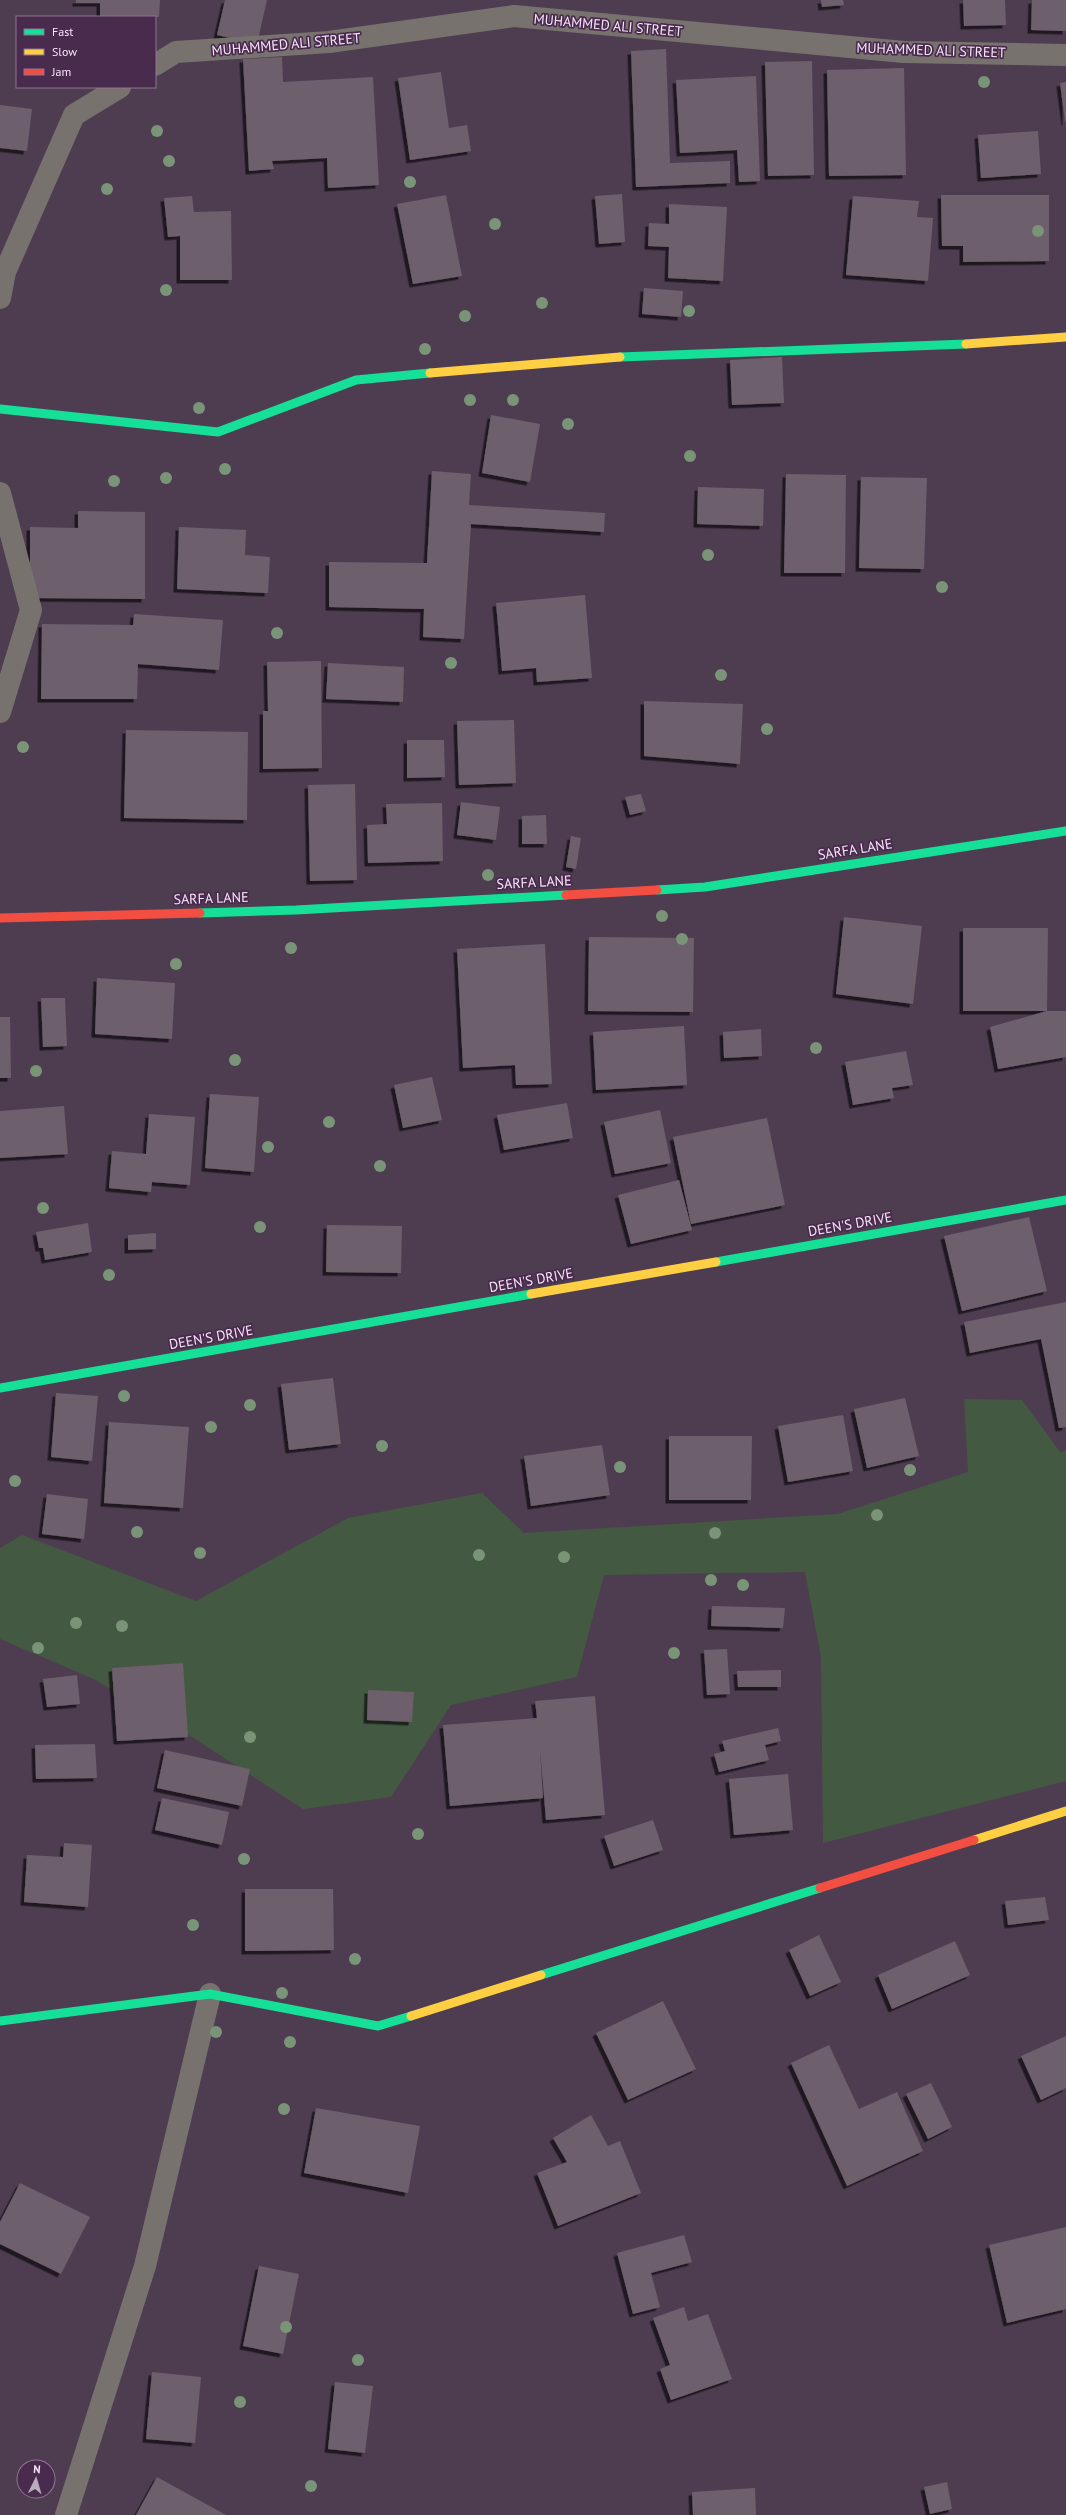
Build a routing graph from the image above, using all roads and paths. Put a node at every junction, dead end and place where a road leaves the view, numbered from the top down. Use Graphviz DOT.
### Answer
graph roads {
  1 [pos="1066,55"];
  2 [pos="156,64"];
  3 [pos="118,88"];
  4 [pos="0,298"];
  5 [pos="1066,337"];
  6 [pos="0,409"];
  7 [pos="0,493"];
  8 [pos="0,712"];
  9 [pos="1066,830"];
  10 [pos="0,918"];
  11 [pos="1066,1200"];
  12 [pos="0,1388"];
  13 [pos="1066,1811"];
  14 [pos="210,1994"];
  15 [pos="0,2021"];
  16 [pos="66,2515"];
  1 -- 2 [label="street, MUHAMMED ALI STREET"];
  3 -- 4 [label="street"];
  5 -- 6 [label="street"];
  7 -- 8 [label="street"];
  9 -- 10 [label="street, SARFA LANE"];
  11 -- 12 [label="street, DEEN'S DRIVE"];
  13 -- 14 [label="street"];
  14 -- 15 [label="street"];
  14 -- 16 [label="street"];
}
